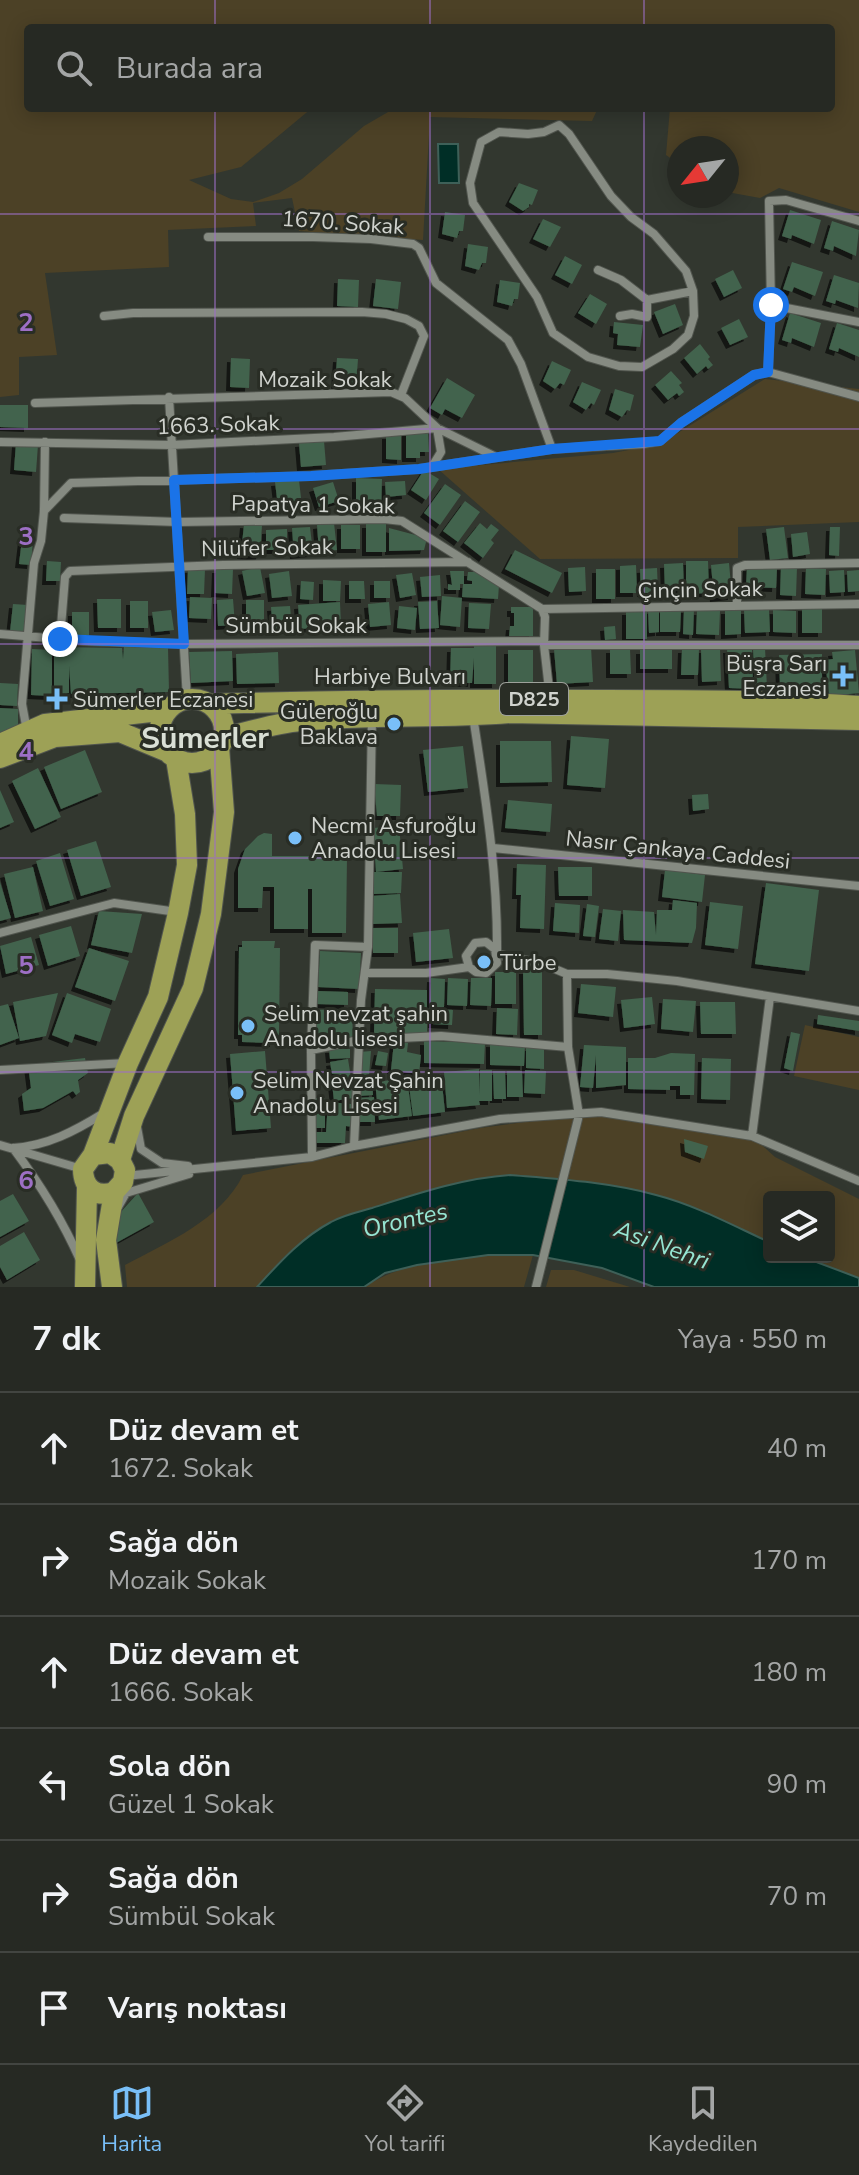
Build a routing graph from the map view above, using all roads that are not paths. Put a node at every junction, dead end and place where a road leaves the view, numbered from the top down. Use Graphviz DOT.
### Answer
graph roads {
  1 [pos="859,221"];
  2 [pos="208,237"];
  3 [pos="598,270"];
  4 [pos="693,291"];
  5 [pos="647,300"];
  6 [pos="771,305"];
  7 [pos="104,316"];
  8 [pos="620,316"];
  9 [pos="859,322"];
  10 [pos="768,372"];
  11 [pos="401,395"];
  12 [pos="169,397"];
  13 [pos="859,397"];
  14 [pos="35,403"];
  15 [pos="437,428"];
  16 [pos="0,442"];
  17 [pos="45,442"];
  18 [pos="171,445"];
  19 [pos="552,449"];
  20 [pos="495,457"];
  21 [pos="433,465"];
  22 [pos="174,480"];
  23 [pos="44,511"];
  24 [pos="64,518"];
  25 [pos="178,522"];
  26 [pos="469,562"];
  27 [pos="859,563"];
  28 [pos="180,566"];
  29 [pos="859,604"];
  30 [pos="737,606"];
  31 [pos="542,609"];
  32 [pos="0,634"];
  33 [pos="28,637"];
  34 [pos="60,639"];
  35 [pos="544,643"];
  36 [pos="184,644"];
  37 [pos="859,645"];
  38 [pos="187,699"];
  39 [pos="550,699"];
  40 [pos="210,704"];
  41 [pos="859,706"];
  42 [pos="168,710"];
  43 [pos="372,716"];
  44 [pos="473,716"];
  45 [pos="859,720"];
  46 [pos="27,732"];
  47 [pos="221,743"];
  48 [pos="0,744"];
  49 [pos="172,755"];
  50 [pos="0,758"];
  51 [pos="493,848"];
  52 [pos="859,886"];
  53 [pos="178,913"];
  54 [pos="0,933"];
  55 [pos="368,947"];
  56 [pos="497,954"];
  57 [pos="469,967"];
  58 [pos="365,973"];
  59 [pos="567,974"];
  60 [pos="770,997"];
  61 [pos="859,1011"];
  62 [pos="359,1040"];
  63 [pos="568,1047"];
  64 [pos="311,1050"];
  65 [pos="128,1063"];
  66 [pos="0,1070"];
  67 [pos="112,1107"];
  68 [pos="579,1115"];
  69 [pos="134,1116"];
  70 [pos="752,1136"];
  71 [pos="0,1145"];
  72 [pos="354,1146"];
  73 [pos="13,1148"];
  74 [pos="312,1157"];
  75 [pos="209,1169"];
  76 [pos="88,1170"];
  77 [pos="120,1176"];
  78 [pos="859,1181"];
  79 [pos="106,1240"];
  80 [pos="84,1278"];
  81 [pos="538,1283"];
  82 [pos="112,1287"];
  1 -- 6 [label="street"];
  2 -- 19 [label="street, 1670. Sokak"];
  3 -- 5 [label="street"];
  4 -- 4 [label="street"];
  4 -- 5 [label="street"];
  5 -- 8 [label="street"];
  6 -- 9 [label="street"];
  6 -- 10 [label="street"];
  7 -- 11 [label="street"];
  10 -- 13 [label="street"];
  10 -- 19 [label="street"];
  11 -- 12 [label="street, Mozaik Sokak"];
  11 -- 15 [label="street, Mozaik Sokak"];
  12 -- 14 [label="street, Mozaik Sokak"];
  12 -- 18 [label="street"];
  15 -- 18 [label="street, 1663. Sokak"];
  15 -- 20 [label="street, Mozaik Sokak"];
  15 -- 21 [label="street"];
  16 -- 17 [label="street, 1663. Sokak"];
  17 -- 18 [label="street, 1663. Sokak"];
  17 -- 23 [label="street"];
  18 -- 22 [label="street"];
  19 -- 20 [label="street"];
  20 -- 21 [label="street"];
  21 -- 22 [label="street"];
  22 -- 23 [label="street"];
  22 -- 25 [label="street"];
  23 -- 33 [label="street"];
  24 -- 25 [label="street, Papatya 1 Sokak"];
  25 -- 26 [label="street, Papatya 1 Sokak"];
  25 -- 28 [label="street"];
  26 -- 28 [label="street, Nilüfer Sokak"];
  26 -- 31 [label="street, Papatya 1 Sokak"];
  27 -- 30 [label="street"];
  28 -- 34 [label="street, Nilüfer Sokak"];
  28 -- 36 [label="street"];
  29 -- 30 [label="street, Çinçin Sokak"];
  30 -- 31 [label="street, Çinçin Sokak"];
  31 -- 35 [label="street"];
  32 -- 33 [label="street, Sümbül Sokak"];
  33 -- 34 [label="street, Sümbül Sokak"];
  33 -- 46 [label="street"];
  34 -- 36 [label="street, Sümbül Sokak"];
  35 -- 36 [label="street, Sümbül Sokak"];
  35 -- 37 [label="street, Sümbül Sokak"];
  35 -- 39 [label="street"];
  36 -- 38 [label="street"];
  38 -- 40 [label="main road, Harbiye Bulvarı"];
  38 -- 42 [label="main road"];
  39 -- 40 [label="main road, Harbiye Bulvarı / D825"];
  39 -- 41 [label="main road, Harbiye Bulvarı / D825"];
  40 -- 47 [label="main road"];
  42 -- 46 [label="main road"];
  42 -- 49 [label="main road"];
  43 -- 44 [label="main road, Harbiye Bulvarı / D825"];
  43 -- 47 [label="main road, Harbiye Bulvarı / D825"];
  43 -- 55 [label="street"];
  44 -- 45 [label="main road, Harbiye Bulvarı / D825"];
  44 -- 51 [label="street"];
  46 -- 48 [label="main road"];
  47 -- 49 [label="main road, Harbiye Bulvarı"];
  47 -- 69 [label="main road"];
  49 -- 50 [label="main road"];
  49 -- 53 [label="main road"];
  51 -- 52 [label="street, Nasır Çankaya Caddesi"];
  51 -- 56 [label="street"];
  53 -- 54 [label="street"];
  53 -- 65 [label="main road"];
  55 -- 58 [label="street"];
  55 -- 64 [label="street"];
  56 -- 57 [label="street"];
  56 -- 57 [label="street"];
  56 -- 59 [label="street"];
  57 -- 58 [label="street"];
  58 -- 62 [label="street"];
  59 -- 60 [label="street"];
  59 -- 63 [label="street"];
  60 -- 61 [label="street"];
  60 -- 70 [label="street"];
  62 -- 63 [label="street"];
  62 -- 64 [label="street"];
  62 -- 72 [label="street"];
  63 -- 68 [label="street"];
  64 -- 74 [label="street"];
  65 -- 66 [label="street"];
  65 -- 67 [label="main road"];
  67 -- 73 [label="street"];
  67 -- 76 [label="main road"];
  68 -- 70 [label="street"];
  68 -- 72 [label="street"];
  68 -- 81 [label="street"];
  69 -- 75 [label="street"];
  69 -- 77 [label="main road"];
  70 -- 78 [label="street"];
  71 -- 73 [label="street"];
  72 -- 74 [label="street"];
  73 -- 76 [label="street"];
  73 -- 80 [label="street"];
  74 -- 75 [label="street"];
  75 -- 77 [label="street"];
  75 -- 79 [label="street"];
  76 -- 77 [label="main road"];
  76 -- 77 [label="main road"];
  76 -- 80 [label="main road"];
  77 -- 79 [label="main road"];
  79 -- 82 [label="main road"];
}
